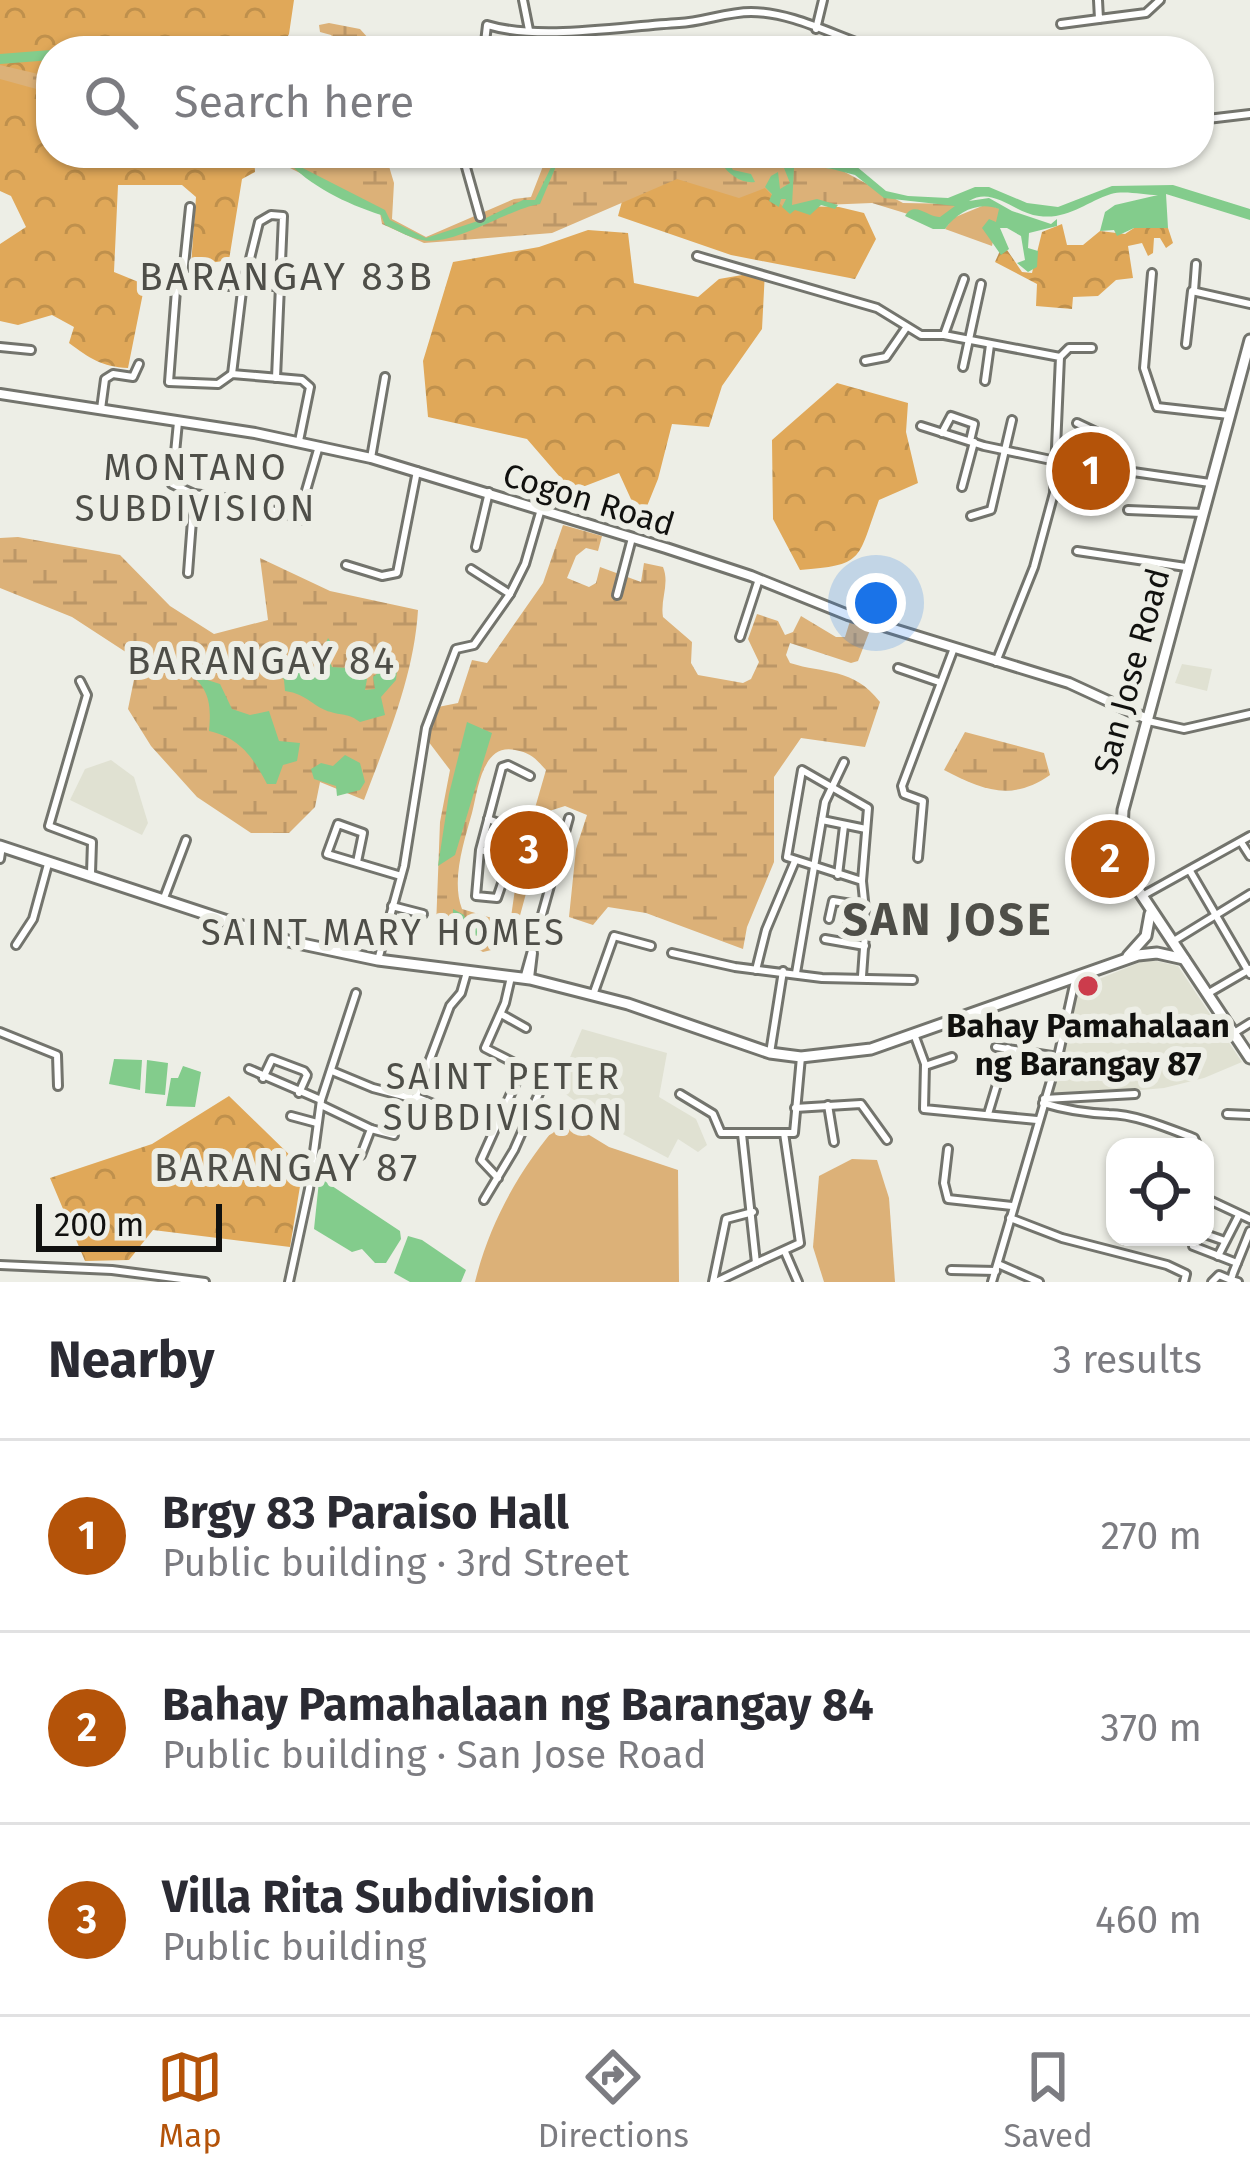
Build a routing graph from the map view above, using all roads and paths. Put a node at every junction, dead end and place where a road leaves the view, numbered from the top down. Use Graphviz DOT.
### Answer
graph roads {
  1 [pos="523,0"];
  2 [pos="823,0"];
  3 [pos="1098,0"];
  4 [pos="1160,0"];
  5 [pos="1100,20"];
  6 [pos="1061,24"];
  7 [pos="816,29"];
  8 [pos="530,30"];
  9 [pos="486,36"];
  10 [pos="837,36"];
  11 [pos="1250,114"];
  12 [pos="1214,118"];
  13 [pos="466,168"];
  14 [pos="190,207"];
  15 [pos="480,217"];
  16 [pos="697,256"];
  17 [pos="1196,264"];
  18 [pos="1152,273"];
  19 [pos="964,279"];
  20 [pos="245,283"];
  21 [pos="981,284"];
  22 [pos="280,287"];
  23 [pos="176,290"];
  24 [pos="1194,290"];
  25 [pos="1250,304"];
  26 [pos="905,328"];
  27 [pos="944,335"];
  28 [pos="967,340"];
  29 [pos="1250,340"];
  30 [pos="1186,344"];
  31 [pos="990,345"];
  32 [pos="0,347"];
  33 [pos="1092,348"];
  34 [pos="31,350"];
  35 [pos="1060,357"];
  36 [pos="866,361"];
  37 [pos="139,364"];
  38 [pos="962,367"];
  39 [pos="232,374"];
  40 [pos="385,377"];
  41 [pos="276,378"];
  42 [pos="985,381"];
  43 [pos="0,394"];
  44 [pos="100,410"];
  45 [pos="1229,415"];
  46 [pos="1012,420"];
  47 [pos="178,422"];
  48 [pos="1077,423"];
  49 [pos="920,426"];
  50 [pos="942,433"];
  51 [pos="298,441"];
  52 [pos="972,441"];
  53 [pos="320,446"];
  54 [pos="1007,450"];
  55 [pos="371,458"];
  56 [pos="1056,460"];
  57 [pos="1098,465"];
  58 [pos="417,471"];
  59 [pos="1210,483"];
  60 [pos="962,487"];
  61 [pos="489,492"];
  62 [pos="194,494"];
  63 [pos="305,494"];
  64 [pos="541,508"];
  65 [pos="1128,510"];
  66 [pos="1202,513"];
  67 [pos="971,516"];
  68 [pos="305,520"];
  69 [pos="632,538"];
  70 [pos="476,547"];
  71 [pos="1077,551"];
  72 [pos="346,565"];
  73 [pos="1186,567"];
  74 [pos="471,569"];
  75 [pos="188,574"];
  76 [pos="759,579"];
  77 [pos="510,594"];
  78 [pos="617,595"];
  79 [pos="740,637"];
  80 [pos="953,648"];
  81 [pos="996,662"];
  82 [pos="898,668"];
  83 [pos="80,681"];
  84 [pos="939,682"];
  85 [pos="1250,714"];
  86 [pos="1145,719"];
  87 [pos="844,762"];
  88 [pos="530,776"];
  89 [pos="830,788"];
  90 [pos="569,818"];
  91 [pos="488,819"];
  92 [pos="822,820"];
  93 [pos="844,826"];
  94 [pos="866,830"];
  95 [pos="1250,836"];
  96 [pos="186,840"];
  97 [pos="1241,842"];
  98 [pos="1,846"];
  99 [pos="559,846"];
  100 [pos="480,850"];
  101 [pos="1250,856"];
  102 [pos="919,858"];
  103 [pos="0,859"];
  104 [pos="49,860"];
  105 [pos="510,860"];
  106 [pos="795,860"];
  107 [pos="357,862"];
  108 [pos="813,866"];
  109 [pos="1190,871"];
  110 [pos="91,873"];
  111 [pos="551,874"];
  112 [pos="838,874"];
  113 [pos="401,876"];
  114 [pos="862,881"];
  115 [pos="1250,894"];
  116 [pos="1142,896"];
  117 [pos="163,899"];
  118 [pos="390,906"];
  119 [pos="864,906"];
  120 [pos="1149,909"];
  121 [pos="423,914"];
  122 [pos="1214,917"];
  123 [pos="829,919"];
  124 [pos="848,924"];
  125 [pos="865,927"];
  126 [pos="825,939"];
  127 [pos="1172,942"];
  128 [pos="16,945"];
  129 [pos="651,946"];
  130 [pos="865,946"];
  131 [pos="673,952"];
  132 [pos="1184,959"];
  133 [pos="378,960"];
  134 [pos="1123,960"];
  135 [pos="756,970"];
  136 [pos="784,971"];
  137 [pos="1249,971"];
  138 [pos="467,972"];
  139 [pos="796,974"];
  140 [pos="862,976"];
  141 [pos="1076,976"];
  142 [pos="511,977"];
  143 [pos="527,979"];
  144 [pos="913,980"];
  145 [pos="356,993"];
  146 [pos="1207,994"];
  147 [pos="593,995"];
  148 [pos="501,1014"];
  149 [pos="1250,1023"];
  150 [pos="526,1028"];
  151 [pos="0,1032"];
  152 [pos="1234,1033"];
  153 [pos="914,1034"];
  154 [pos="996,1046"];
  155 [pos="1008,1048"];
  156 [pos="770,1053"];
  157 [pos="952,1057"];
  158 [pos="1058,1057"];
  159 [pos="801,1058"];
  160 [pos="1250,1058"];
  161 [pos="925,1066"];
  162 [pos="249,1069"];
  163 [pos="522,1069"];
  164 [pos="332,1070"];
  165 [pos="263,1078"];
  166 [pos="58,1085"];
  167 [pos="299,1093"];
  168 [pos="680,1094"];
  169 [pos="1135,1094"];
  170 [pos="416,1097"];
  171 [pos="1044,1101"];
  172 [pos="321,1102"];
  173 [pos="828,1105"];
  174 [pos="441,1107"];
  175 [pos="795,1108"];
  176 [pos="988,1114"];
  177 [pos="1227,1114"];
  178 [pos="1250,1114"];
  179 [pos="291,1116"];
  180 [pos="1037,1120"];
  181 [pos="316,1124"];
  182 [pos="370,1129"];
  183 [pos="784,1133"];
  184 [pos="742,1134"];
  185 [pos="394,1135"];
  186 [pos="1194,1138"];
  187 [pos="887,1140"];
  188 [pos="834,1142"];
  189 [pos="948,1149"];
  190 [pos="361,1155"];
  191 [pos="498,1178"];
  192 [pos="484,1200"];
  193 [pos="1214,1202"];
  194 [pos="1012,1206"];
  195 [pos="753,1212"];
  196 [pos="1239,1214"];
  197 [pos="1010,1218"];
  198 [pos="1250,1219"];
  199 [pos="1250,1232"];
  200 [pos="1214,1237"];
  201 [pos="1225,1241"];
  202 [pos="1193,1246"];
  203 [pos="785,1252"];
  204 [pos="1218,1256"];
  205 [pos="756,1263"];
  206 [pos="1237,1263"];
  207 [pos="0,1265"];
  208 [pos="997,1268"];
  209 [pos="951,1270"];
  210 [pos="1235,1281"];
  211 [pos="205,1282"];
  212 [pos="290,1282"];
  213 [pos="714,1282"];
  214 [pos="798,1282"];
  215 [pos="992,1282"];
  216 [pos="1039,1282"];
  217 [pos="1184,1282"];
  218 [pos="1212,1282"];
  1 -- 8 [label="street"];
  2 -- 7 [label="street"];
  3 -- 5 [label="street"];
  4 -- 5 [label="street"];
  5 -- 6 [label="street"];
  7 -- 8 [label="street"];
  7 -- 10 [label="street"];
  8 -- 9 [label="street"];
  11 -- 12 [label="street"];
  13 -- 15 [label="street"];
  14 -- 20 [label="street"];
  16 -- 26 [label="street"];
  17 -- 24 [label="street"];
  18 -- 45 [label="street"];
  19 -- 27 [label="street"];
  20 -- 22 [label="street"];
  20 -- 22 [label="street"];
  20 -- 39 [label="street"];
  21 -- 28 [label="street"];
  22 -- 41 [label="street"];
  23 -- 39 [label="street"];
  24 -- 25 [label="street"];
  24 -- 30 [label="street"];
  26 -- 27 [label="street"];
  26 -- 36 [label="street"];
  27 -- 28 [label="street"];
  28 -- 31 [label="street"];
  28 -- 38 [label="street"];
  29 -- 45 [label="main road, San Jose Road"];
  31 -- 35 [label="street"];
  31 -- 42 [label="street"];
  32 -- 34 [label="street"];
  33 -- 35 [label="street"];
  35 -- 56 [label="street"];
  37 -- 44 [label="street"];
  39 -- 41 [label="street"];
  40 -- 55 [label="street"];
  41 -- 51 [label="street"];
  43 -- 44 [label="street, Cogon Road"];
  44 -- 47 [label="street, Cogon Road"];
  45 -- 59 [label="main road, San Jose Road"];
  46 -- 54 [label="street"];
  47 -- 51 [label="street, Cogon Road"];
  47 -- 62 [label="street"];
  48 -- 57 [label="street"];
  49 -- 50 [label="street"];
  50 -- 52 [label="street"];
  50 -- 52 [label="street"];
  51 -- 53 [label="street, Cogon Road"];
  52 -- 54 [label="street"];
  52 -- 60 [label="street"];
  53 -- 55 [label="street, Cogon Road"];
  53 -- 63 [label="street"];
  54 -- 56 [label="street"];
  54 -- 67 [label="street"];
  55 -- 58 [label="street, Cogon Road"];
  56 -- 57 [label="street"];
  56 -- 81 [label="street"];
  57 -- 59 [label="street"];
  58 -- 61 [label="street, Cogon Road"];
  58 -- 72 [label="street"];
  59 -- 66 [label="main road, San Jose Road"];
  61 -- 64 [label="street, Cogon Road"];
  61 -- 70 [label="street"];
  62 -- 68 [label="street"];
  62 -- 75 [label="street"];
  64 -- 69 [label="street, Cogon Road"];
  64 -- 77 [label="street"];
  65 -- 66 [label="street"];
  66 -- 73 [label="main road, San Jose Road"];
  69 -- 76 [label="street, Cogon Road"];
  69 -- 78 [label="street"];
  71 -- 73 [label="street"];
  73 -- 86 [label="main road, San Jose Road"];
  74 -- 77 [label="street"];
  76 -- 79 [label="street"];
  76 -- 80 [label="street, Cogon Road"];
  77 -- 113 [label="street"];
  80 -- 81 [label="street, Cogon Road"];
  80 -- 84 [label="street"];
  81 -- 86 [label="street, Cogon Road"];
  82 -- 84 [label="street"];
  83 -- 110 [label="street"];
  84 -- 102 [label="street"];
  85 -- 86 [label="street"];
  86 -- 116 [label="main road, San Jose Road"];
  87 -- 89 [label="street"];
  88 -- 91 [label="street"];
  89 -- 92 [label="street"];
  89 -- 94 [label="street"];
  89 -- 106 [label="street"];
  90 -- 99 [label="street"];
  91 -- 99 [label="street"];
  91 -- 100 [label="street"];
  92 -- 93 [label="street"];
  92 -- 108 [label="street"];
  93 -- 94 [label="street"];
  93 -- 112 [label="street"];
  94 -- 114 [label="street"];
  95 -- 97 [label="street"];
  96 -- 117 [label="street"];
  97 -- 101 [label="street"];
  97 -- 109 [label="street"];
  98 -- 103 [label="street"];
  98 -- 104 [label="main road"];
  99 -- 111 [label="street"];
  100 -- 105 [label="street"];
  100 -- 105 [label="street"];
  104 -- 110 [label="main road"];
  104 -- 128 [label="street"];
  105 -- 111 [label="street"];
  106 -- 108 [label="street"];
  106 -- 135 [label="street"];
  107 -- 107 [label="street"];
  107 -- 113 [label="street"];
  108 -- 112 [label="street"];
  108 -- 139 [label="street"];
  109 -- 116 [label="street"];
  109 -- 122 [label="street"];
  110 -- 117 [label="main road"];
  111 -- 143 [label="street"];
  112 -- 114 [label="street"];
  113 -- 118 [label="street"];
  114 -- 119 [label="street"];
  115 -- 122 [label="street"];
  116 -- 120 [label="main road, San Jose Road"];
  117 -- 133 [label="main road"];
  118 -- 121 [label="street"];
  118 -- 133 [label="street"];
  119 -- 123 [label="street"];
  119 -- 125 [label="street"];
  120 -- 127 [label="main road, San Jose Road"];
  120 -- 134 [label="main road"];
  122 -- 127 [label="street"];
  122 -- 137 [label="street"];
  124 -- 125 [label="street"];
  125 -- 130 [label="street"];
  126 -- 130 [label="street"];
  127 -- 132 [label="main road, San Jose Road"];
  129 -- 147 [label="street"];
  130 -- 140 [label="street"];
  131 -- 135 [label="street"];
  132 -- 134 [label="main road"];
  132 -- 146 [label="main road, San Jose Road"];
  133 -- 138 [label="main road"];
  134 -- 141 [label="main road"];
  135 -- 136 [label="street"];
  136 -- 139 [label="street"];
  136 -- 156 [label="street"];
  137 -- 146 [label="street"];
  138 -- 142 [label="main road"];
  138 -- 170 [label="street"];
  139 -- 140 [label="street"];
  140 -- 144 [label="street"];
  141 -- 153 [label="main road"];
  141 -- 158 [label="street"];
  142 -- 143 [label="main road"];
  142 -- 148 [label="street"];
  143 -- 147 [label="main road"];
  145 -- 164 [label="street"];
  146 -- 152 [label="main road, San Jose Road"];
  147 -- 156 [label="main road"];
  148 -- 150 [label="street"];
  148 -- 163 [label="street"];
  149 -- 152 [label="street"];
  151 -- 166 [label="street"];
  152 -- 160 [label="main road, San Jose Road"];
  153 -- 159 [label="main road"];
  153 -- 161 [label="street"];
  154 -- 155 [label="street"];
  155 -- 158 [label="street"];
  155 -- 176 [label="street"];
  156 -- 159 [label="main road"];
  157 -- 161 [label="street"];
  158 -- 171 [label="street"];
  159 -- 175 [label="street"];
  161 -- 176 [label="street"];
  162 -- 165 [label="street"];
  163 -- 191 [label="street"];
  163 -- 191 [label="street"];
  164 -- 170 [label="street"];
  164 -- 172 [label="street"];
  165 -- 167 [label="street"];
  165 -- 167 [label="street"];
  167 -- 172 [label="street"];
  168 -- 184 [label="street"];
  169 -- 171 [label="street"];
  170 -- 174 [label="street"];
  171 -- 180 [label="street"];
  171 -- 186 [label="street"];
  172 -- 181 [label="street"];
  172 -- 182 [label="street"];
  173 -- 175 [label="street"];
  173 -- 187 [label="street"];
  173 -- 188 [label="street"];
  175 -- 183 [label="street"];
  176 -- 180 [label="street"];
  177 -- 178 [label="street"];
  179 -- 181 [label="street"];
  180 -- 194 [label="street"];
  181 -- 212 [label="street"];
  182 -- 185 [label="street"];
  182 -- 190 [label="street"];
  183 -- 184 [label="street"];
  183 -- 203 [label="street"];
  184 -- 195 [label="street"];
  189 -- 194 [label="street"];
  191 -- 192 [label="street"];
  193 -- 196 [label="street"];
  194 -- 197 [label="street"];
  195 -- 205 [label="street"];
  195 -- 213 [label="street"];
  196 -- 198 [label="street"];
  196 -- 201 [label="street"];
  197 -- 208 [label="street"];
  197 -- 217 [label="street"];
  199 -- 206 [label="street"];
  200 -- 201 [label="street"];
  201 -- 204 [label="street"];
  202 -- 204 [label="street"];
  203 -- 205 [label="street"];
  203 -- 214 [label="street"];
  204 -- 206 [label="street"];
  205 -- 213 [label="street"];
  206 -- 210 [label="street"];
  207 -- 211 [label="street"];
  208 -- 209 [label="street"];
  208 -- 215 [label="street"];
  208 -- 216 [label="street"];
  210 -- 218 [label="street"];
}
